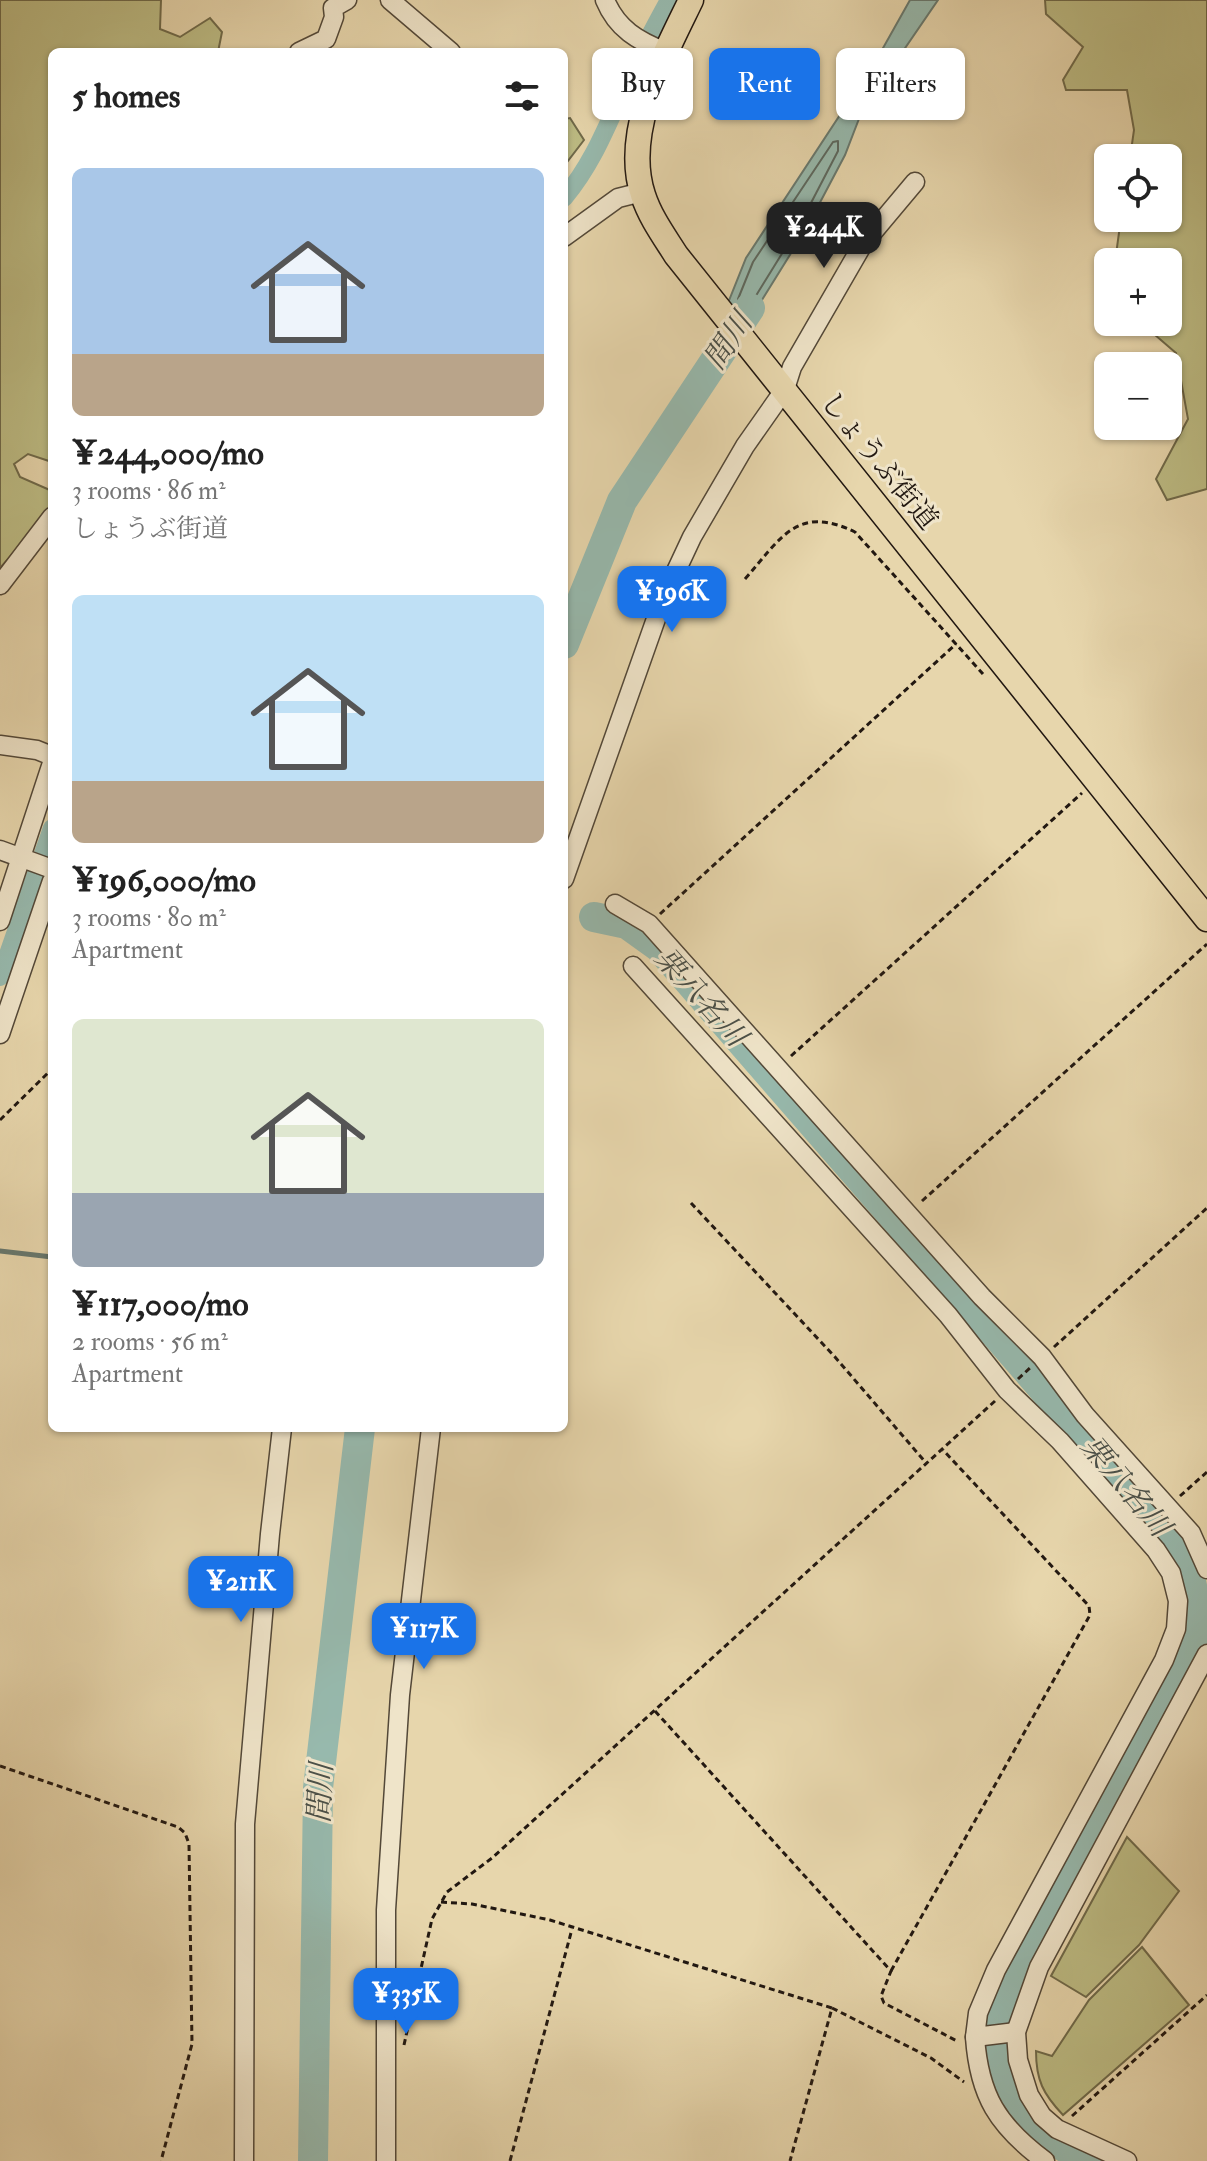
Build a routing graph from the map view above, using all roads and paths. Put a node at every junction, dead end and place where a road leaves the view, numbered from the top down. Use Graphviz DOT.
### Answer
graph roads {
  1 [pos="347,0"];
  2 [pos="390,0"];
  3 [pos="605,0"];
  4 [pos="691,0"];
  5 [pos="307,48"];
  6 [pos="446,48"];
  7 [pos="657,48"];
  8 [pos="668,48"];
  9 [pos="643,120"];
  10 [pos="915,182"];
  11 [pos="642,192"];
  12 [pos="568,234"];
  13 [pos="780,383"];
  14 [pos="48,522"];
  15 [pos="745,579"];
  16 [pos="0,585"];
  17 [pos="956,644"];
  18 [pos="986,677"];
  19 [pos="0,745"];
  20 [pos="48,754"];
  21 [pos="48,777"];
  22 [pos="1097,779"];
  23 [pos="0,850"];
  24 [pos="24,859"];
  25 [pos="568,868"];
  26 [pos="48,871"];
  27 [pos="48,882"];
  28 [pos="615,904"];
  29 [pos="1206,917"];
  30 [pos="0,921"];
  31 [pos="649,924"];
  32 [pos="1207,944"];
  33 [pos="633,966"];
  34 [pos="0,1034"];
  35 [pos="777,1068"];
  36 [pos="48,1073"];
  37 [pos="0,1120"];
  38 [pos="691,1203"];
  39 [pos="1207,1208"];
  40 [pos="907,1214"];
  41 [pos="1039,1359"];
  42 [pos="1009,1388"];
  43 [pos="282,1432"];
  44 [pos="431,1432"];
  45 [pos="943,1450"];
  46 [pos="927,1464"];
  47 [pos="1207,1472"];
  48 [pos="1168,1507"];
  49 [pos="1207,1569"];
  50 [pos="1207,1654"];
  51 [pos="655,1711"];
  52 [pos="0,1766"];
  53 [pos="440,1902"];
  54 [pos="572,1929"];
  55 [pos="891,1971"];
  56 [pos="1207,1995"];
  57 [pos="832,2008"];
  58 [pos="1013,2033"];
  59 [pos="977,2040"];
  60 [pos="403,2049"];
  61 [pos="982,2082"];
  62 [pos="1057,2129"];
  63 [pos="161,2161"];
  64 [pos="244,2161"];
  65 [pos="386,2161"];
  66 [pos="510,2161"];
  67 [pos="790,2161"];
  68 [pos="1045,2161"];
  69 [pos="1127,2161"];
  1 -- 5 [label="street"];
  2 -- 6 [label="street"];
  3 -- 7 [label="street"];
  4 -- 8 [label="main road, しょうぶ街道"];
  9 -- 11 [label="main road, しょうぶ街道"];
  10 -- 13 [label="street"];
  11 -- 12 [label="street"];
  11 -- 13 [label="main road, しょうぶ街道"];
  13 -- 22 [label="main road, しょうぶ街道"];
  13 -- 25 [label="street"];
  14 -- 16 [label="street"];
  15 -- 17 [label="path"];
  17 -- 18 [label="path"];
  17 -- 31 [label="path"];
  19 -- 20 [label="street"];
  21 -- 24 [label="street"];
  22 -- 29 [label="main road, しょうぶ街道"];
  22 -- 35 [label="path"];
  23 -- 24 [label="street"];
  24 -- 26 [label="street"];
  24 -- 30 [label="street"];
  27 -- 34 [label="street"];
  28 -- 31 [label="street"];
  31 -- 35 [label="street"];
  32 -- 40 [label="path"];
  33 -- 42 [label="street"];
  35 -- 40 [label="street"];
  36 -- 37 [label="path"];
  38 -- 46 [label="path"];
  39 -- 41 [label="path"];
  40 -- 41 [label="street"];
  41 -- 42 [label="path"];
  41 -- 48 [label="street"];
  42 -- 45 [label="path"];
  42 -- 59 [label="street"];
  43 -- 64 [label="street"];
  44 -- 65 [label="street"];
  45 -- 46 [label="path"];
  45 -- 55 [label="path"];
  46 -- 51 [label="path"];
  47 -- 48 [label="path"];
  48 -- 49 [label="street"];
  50 -- 58 [label="street"];
  51 -- 53 [label="path"];
  51 -- 55 [label="path"];
  52 -- 63 [label="path"];
  53 -- 54 [label="path"];
  53 -- 60 [label="path"];
  54 -- 57 [label="path"];
  54 -- 66 [label="path"];
  55 -- 59 [label="path"];
  56 -- 62 [label="path"];
  57 -- 61 [label="path"];
  57 -- 67 [label="path"];
  58 -- 59 [label="street"];
  58 -- 62 [label="street"];
  59 -- 61 [label="street"];
  61 -- 68 [label="street"];
  62 -- 69 [label="street"];
}
